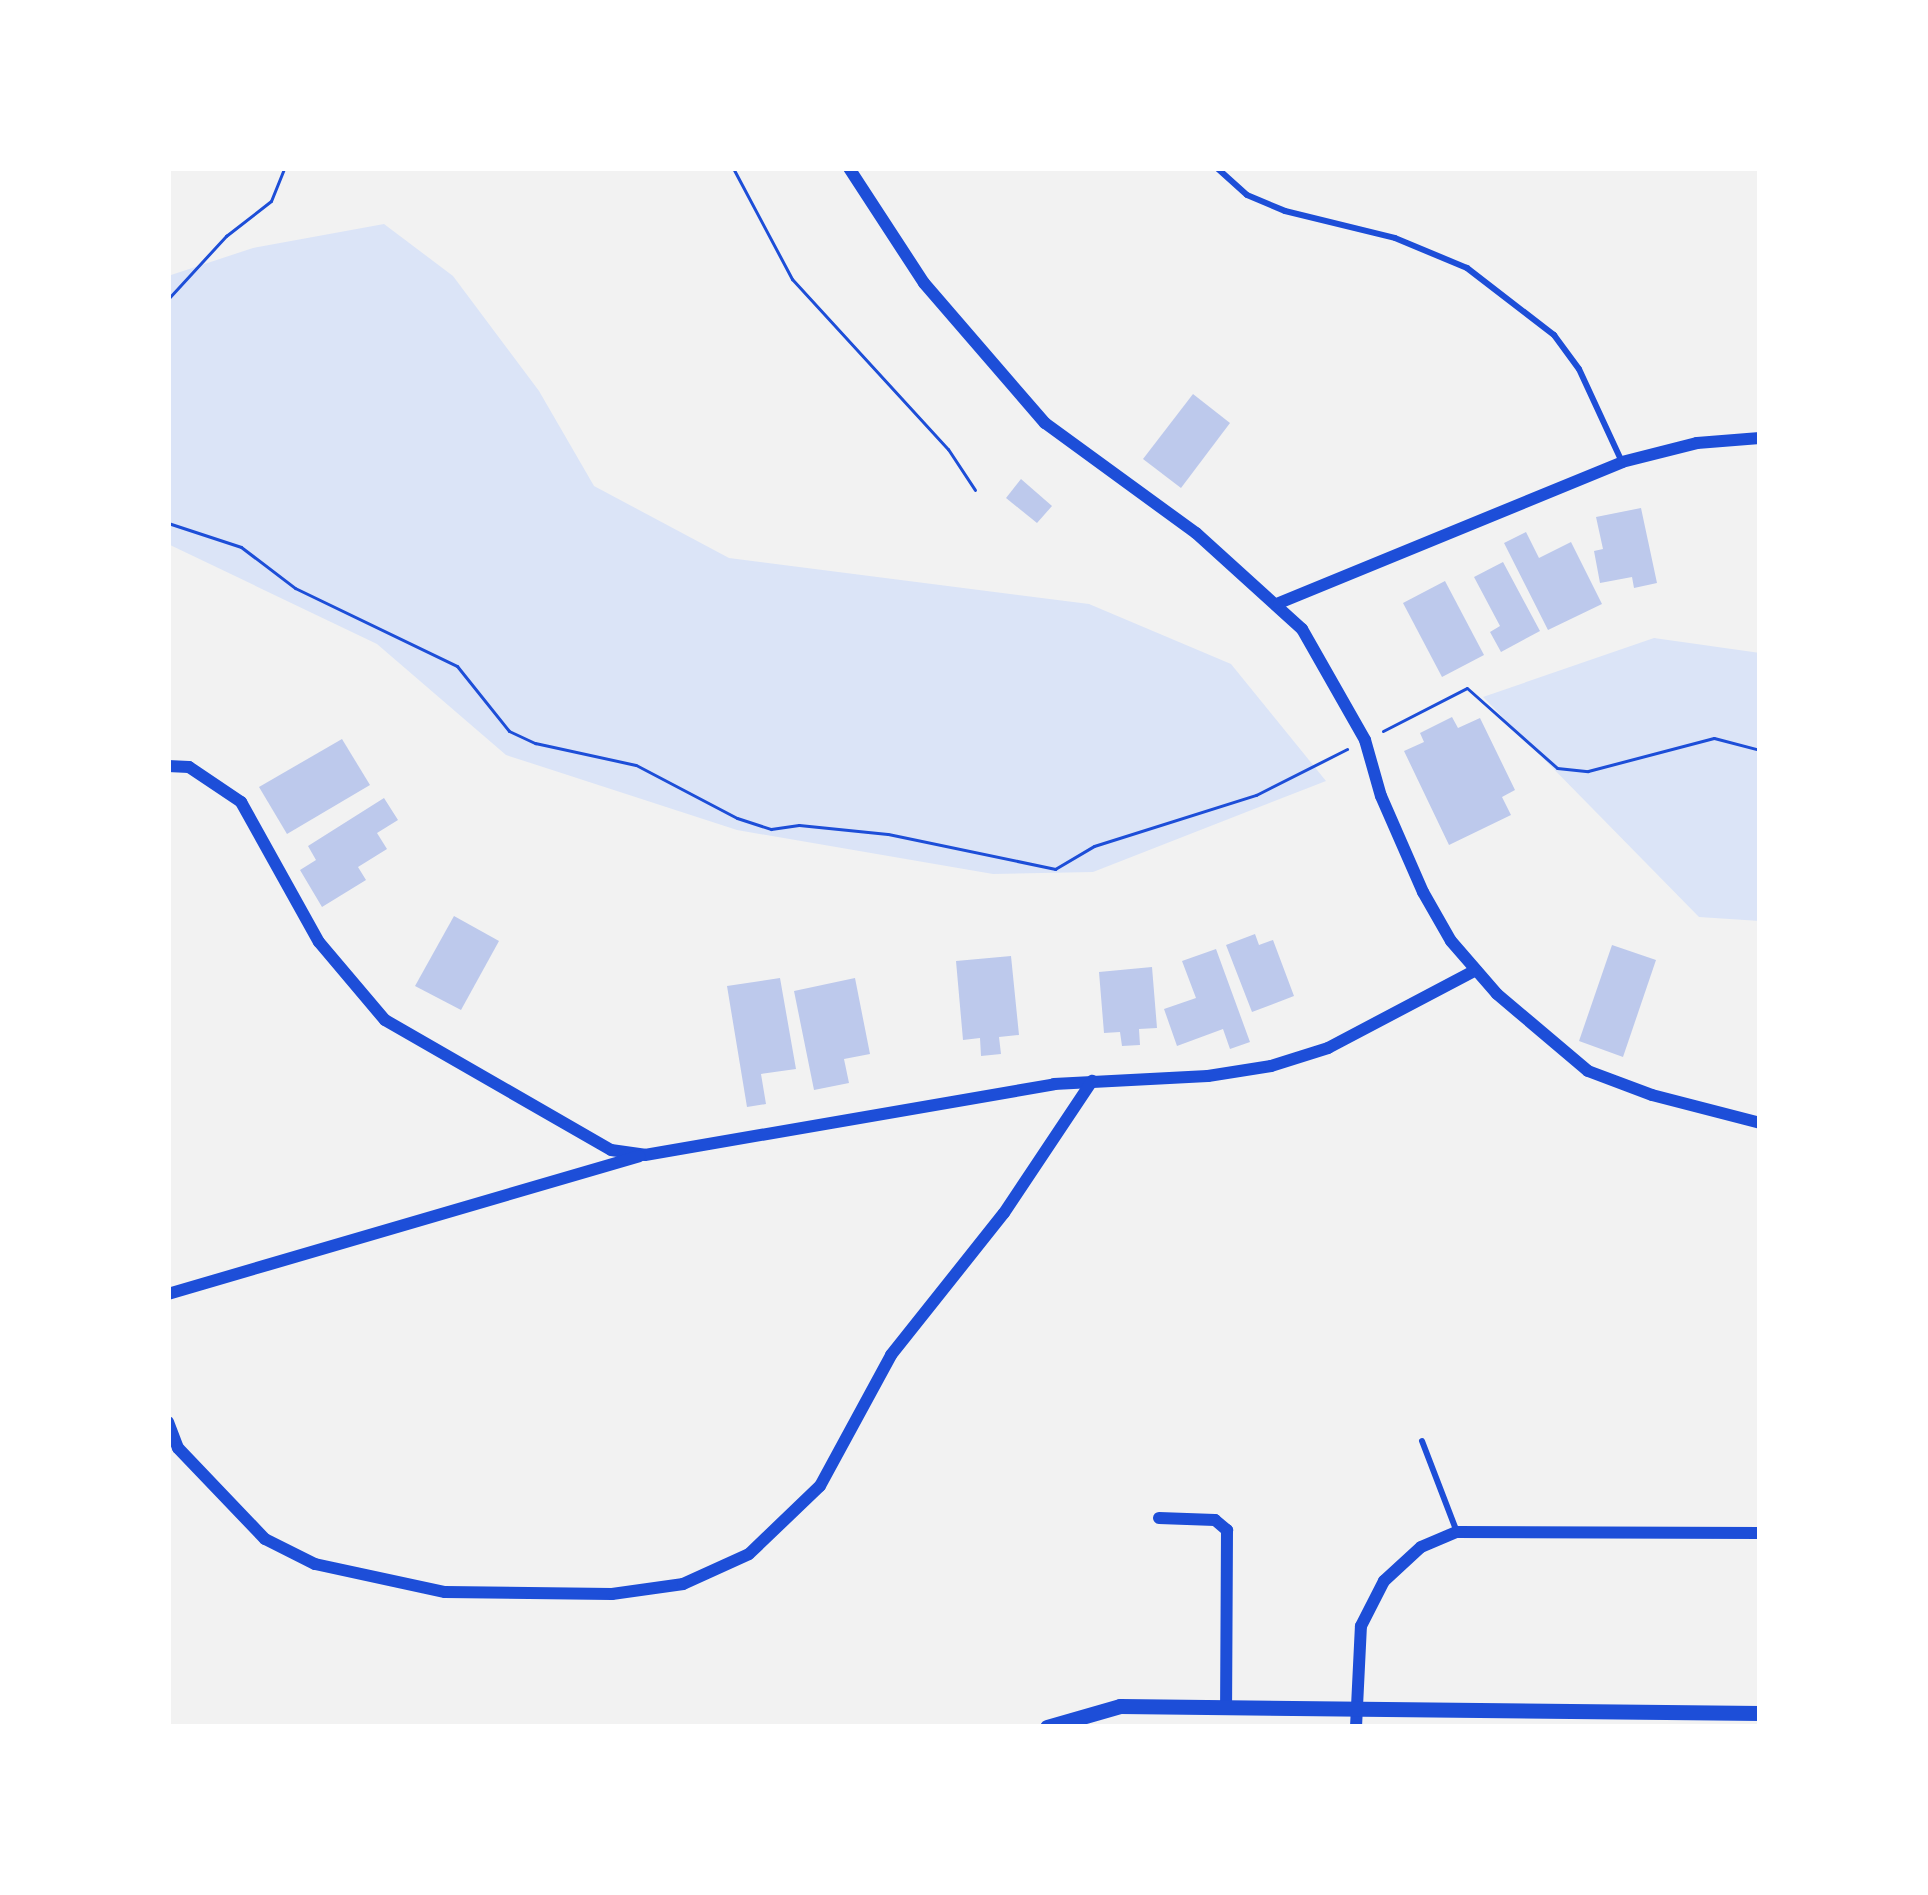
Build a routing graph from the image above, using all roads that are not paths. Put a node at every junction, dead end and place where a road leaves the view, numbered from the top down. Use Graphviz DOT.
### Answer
graph roads {
  1 [pos="848,168"];
  2 [pos="1217,168"];
  3 [pos="1760,438"];
  4 [pos="1622,462"];
  5 [pos="1279,603"];
  6 [pos="168,766"];
  7 [pos="1476,970"];
  8 [pos="1092,1081"];
  9 [pos="1760,1123"];
  10 [pos="645,1155"];
  11 [pos="168,1294"];
  12 [pos="168,1422"];
  13 [pos="1422,1441"];
  14 [pos="1159,1517"];
  15 [pos="1457,1532"];
  16 [pos="1760,1533"];
  17 [pos="1226,1705"];
  18 [pos="1356,1707"];
  19 [pos="1760,1713"];
  20 [pos="1047,1727"];
  21 [pos="1356,1727"];
  1 -- 5 [label="street"];
  2 -- 4 [label="lane"];
  3 -- 4 [label="street"];
  4 -- 5 [label="street"];
  5 -- 7 [label="street"];
  6 -- 10 [label="street"];
  7 -- 8 [label="street"];
  7 -- 9 [label="street"];
  8 -- 10 [label="street"];
  8 -- 12 [label="street"];
  10 -- 11 [label="street"];
  13 -- 15 [label="lane"];
  14 -- 17 [label="street"];
  15 -- 16 [label="street"];
  15 -- 18 [label="street"];
  17 -- 18 [label="street"];
  17 -- 20 [label="street"];
  18 -- 19 [label="street"];
  18 -- 21 [label="street"];
}
